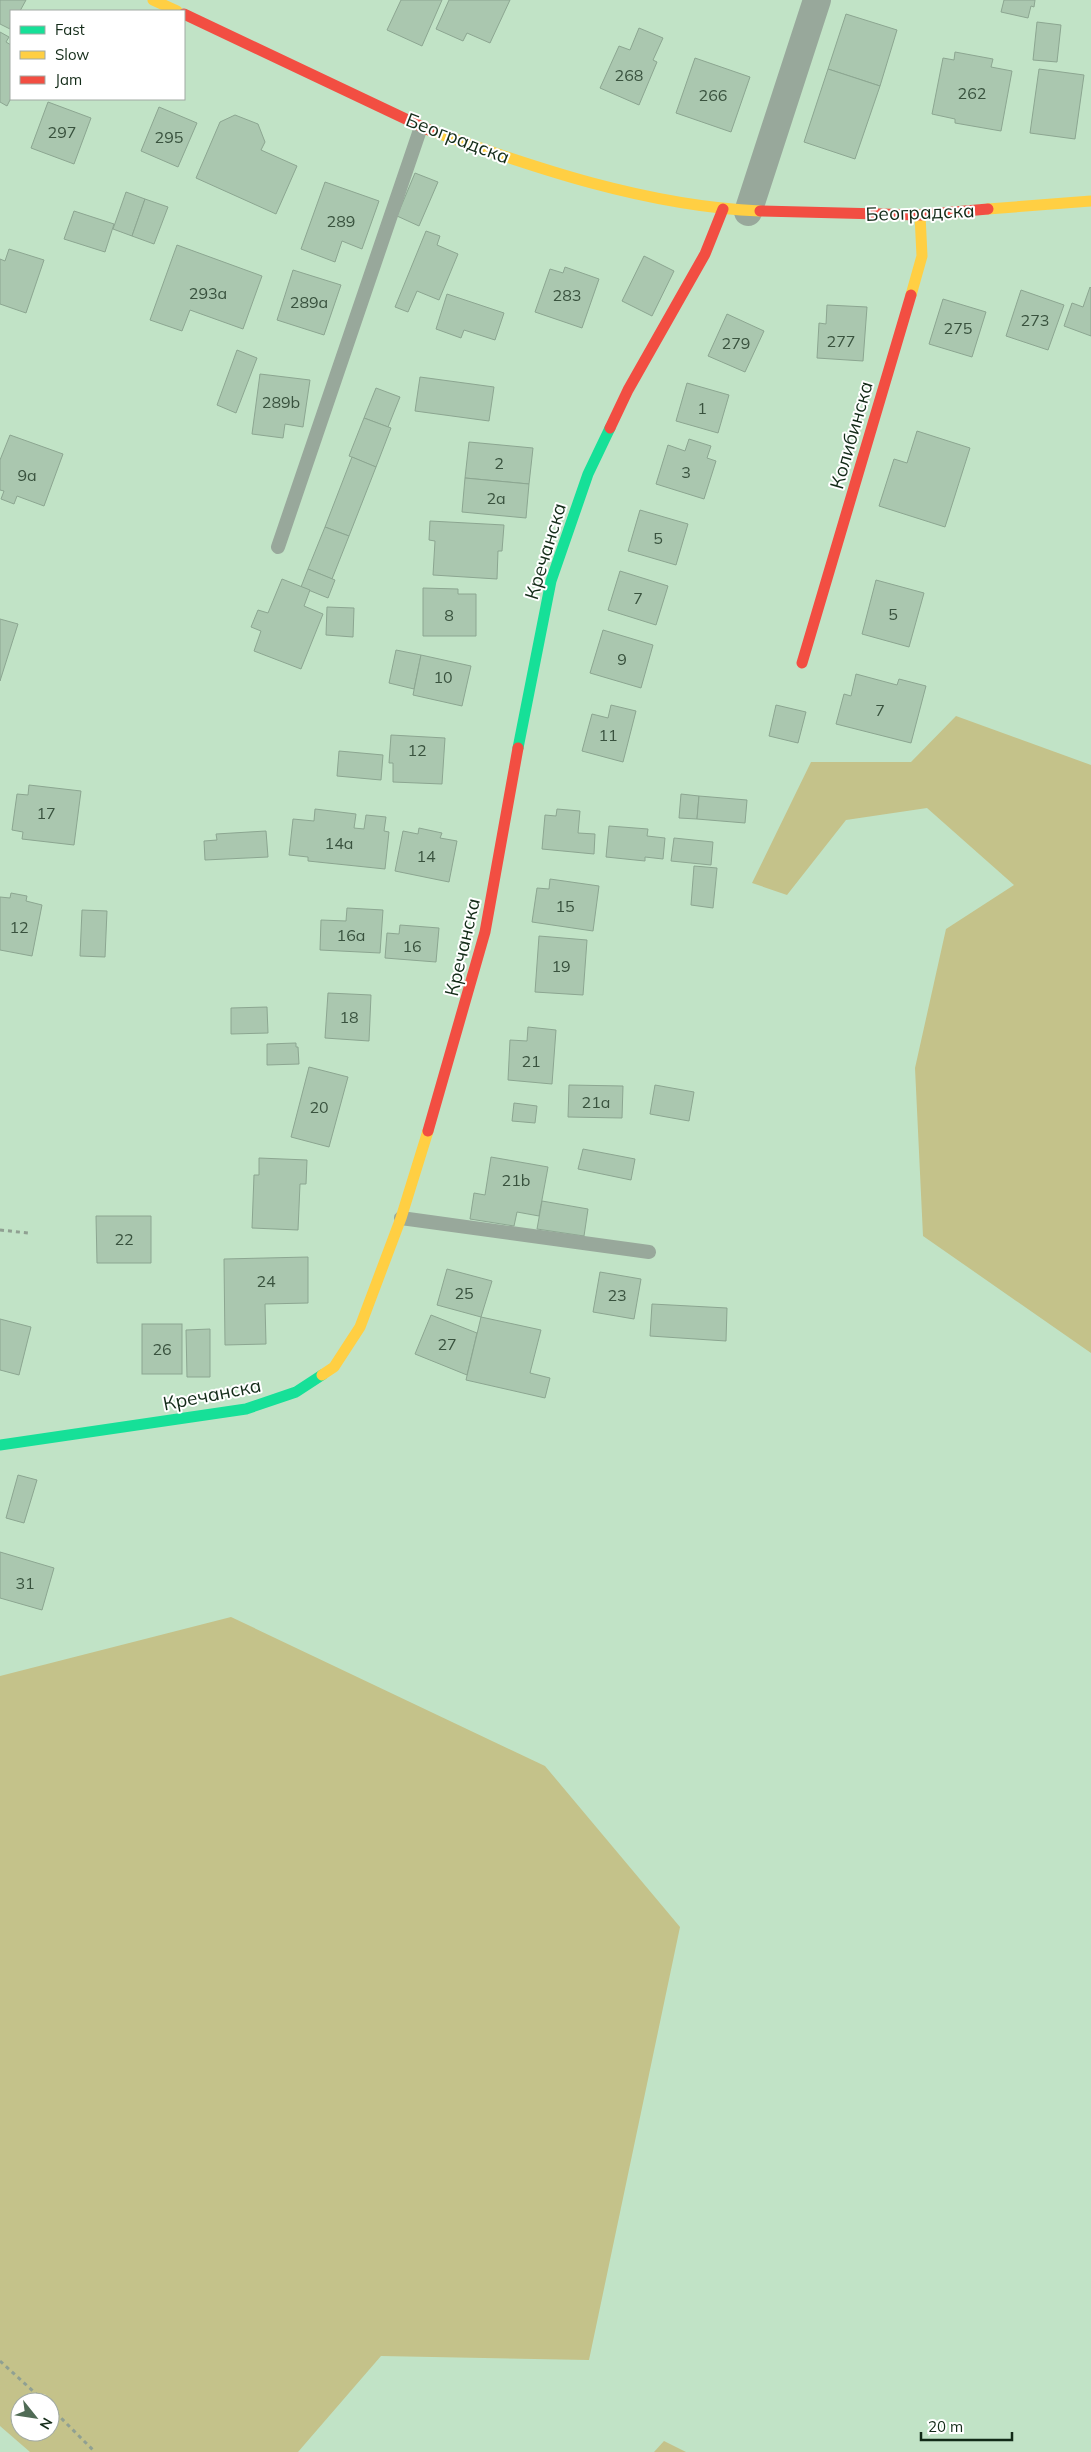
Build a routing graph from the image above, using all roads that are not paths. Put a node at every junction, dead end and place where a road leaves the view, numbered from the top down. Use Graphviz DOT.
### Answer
graph roads {
  1 [pos="153,0"];
  2 [pos="817,0"];
  3 [pos="175,10"];
  4 [pos="185,14"];
  5 [pos="421,127"];
  6 [pos="1091,201"];
  7 [pos="736,210"];
  8 [pos="920,215"];
  9 [pos="278,547"];
  10 [pos="802,663"];
  11 [pos="401,1218"];
  12 [pos="649,1252"];
  13 [pos="0,1445"];
  1 -- 3 [label="street"];
  2 -- 7 [label="street"];
  4 -- 5 [label="street, Београдска"];
  5 -- 7 [label="street, Београдска"];
  5 -- 9 [label="lane"];
  6 -- 8 [label="street, Београдска"];
  7 -- 8 [label="street, Београдска"];
  7 -- 11 [label="street, Кречанска"];
  8 -- 10 [label="street, Колибинска"];
  11 -- 12 [label="lane"];
  11 -- 13 [label="street, Кречанска"];
}
